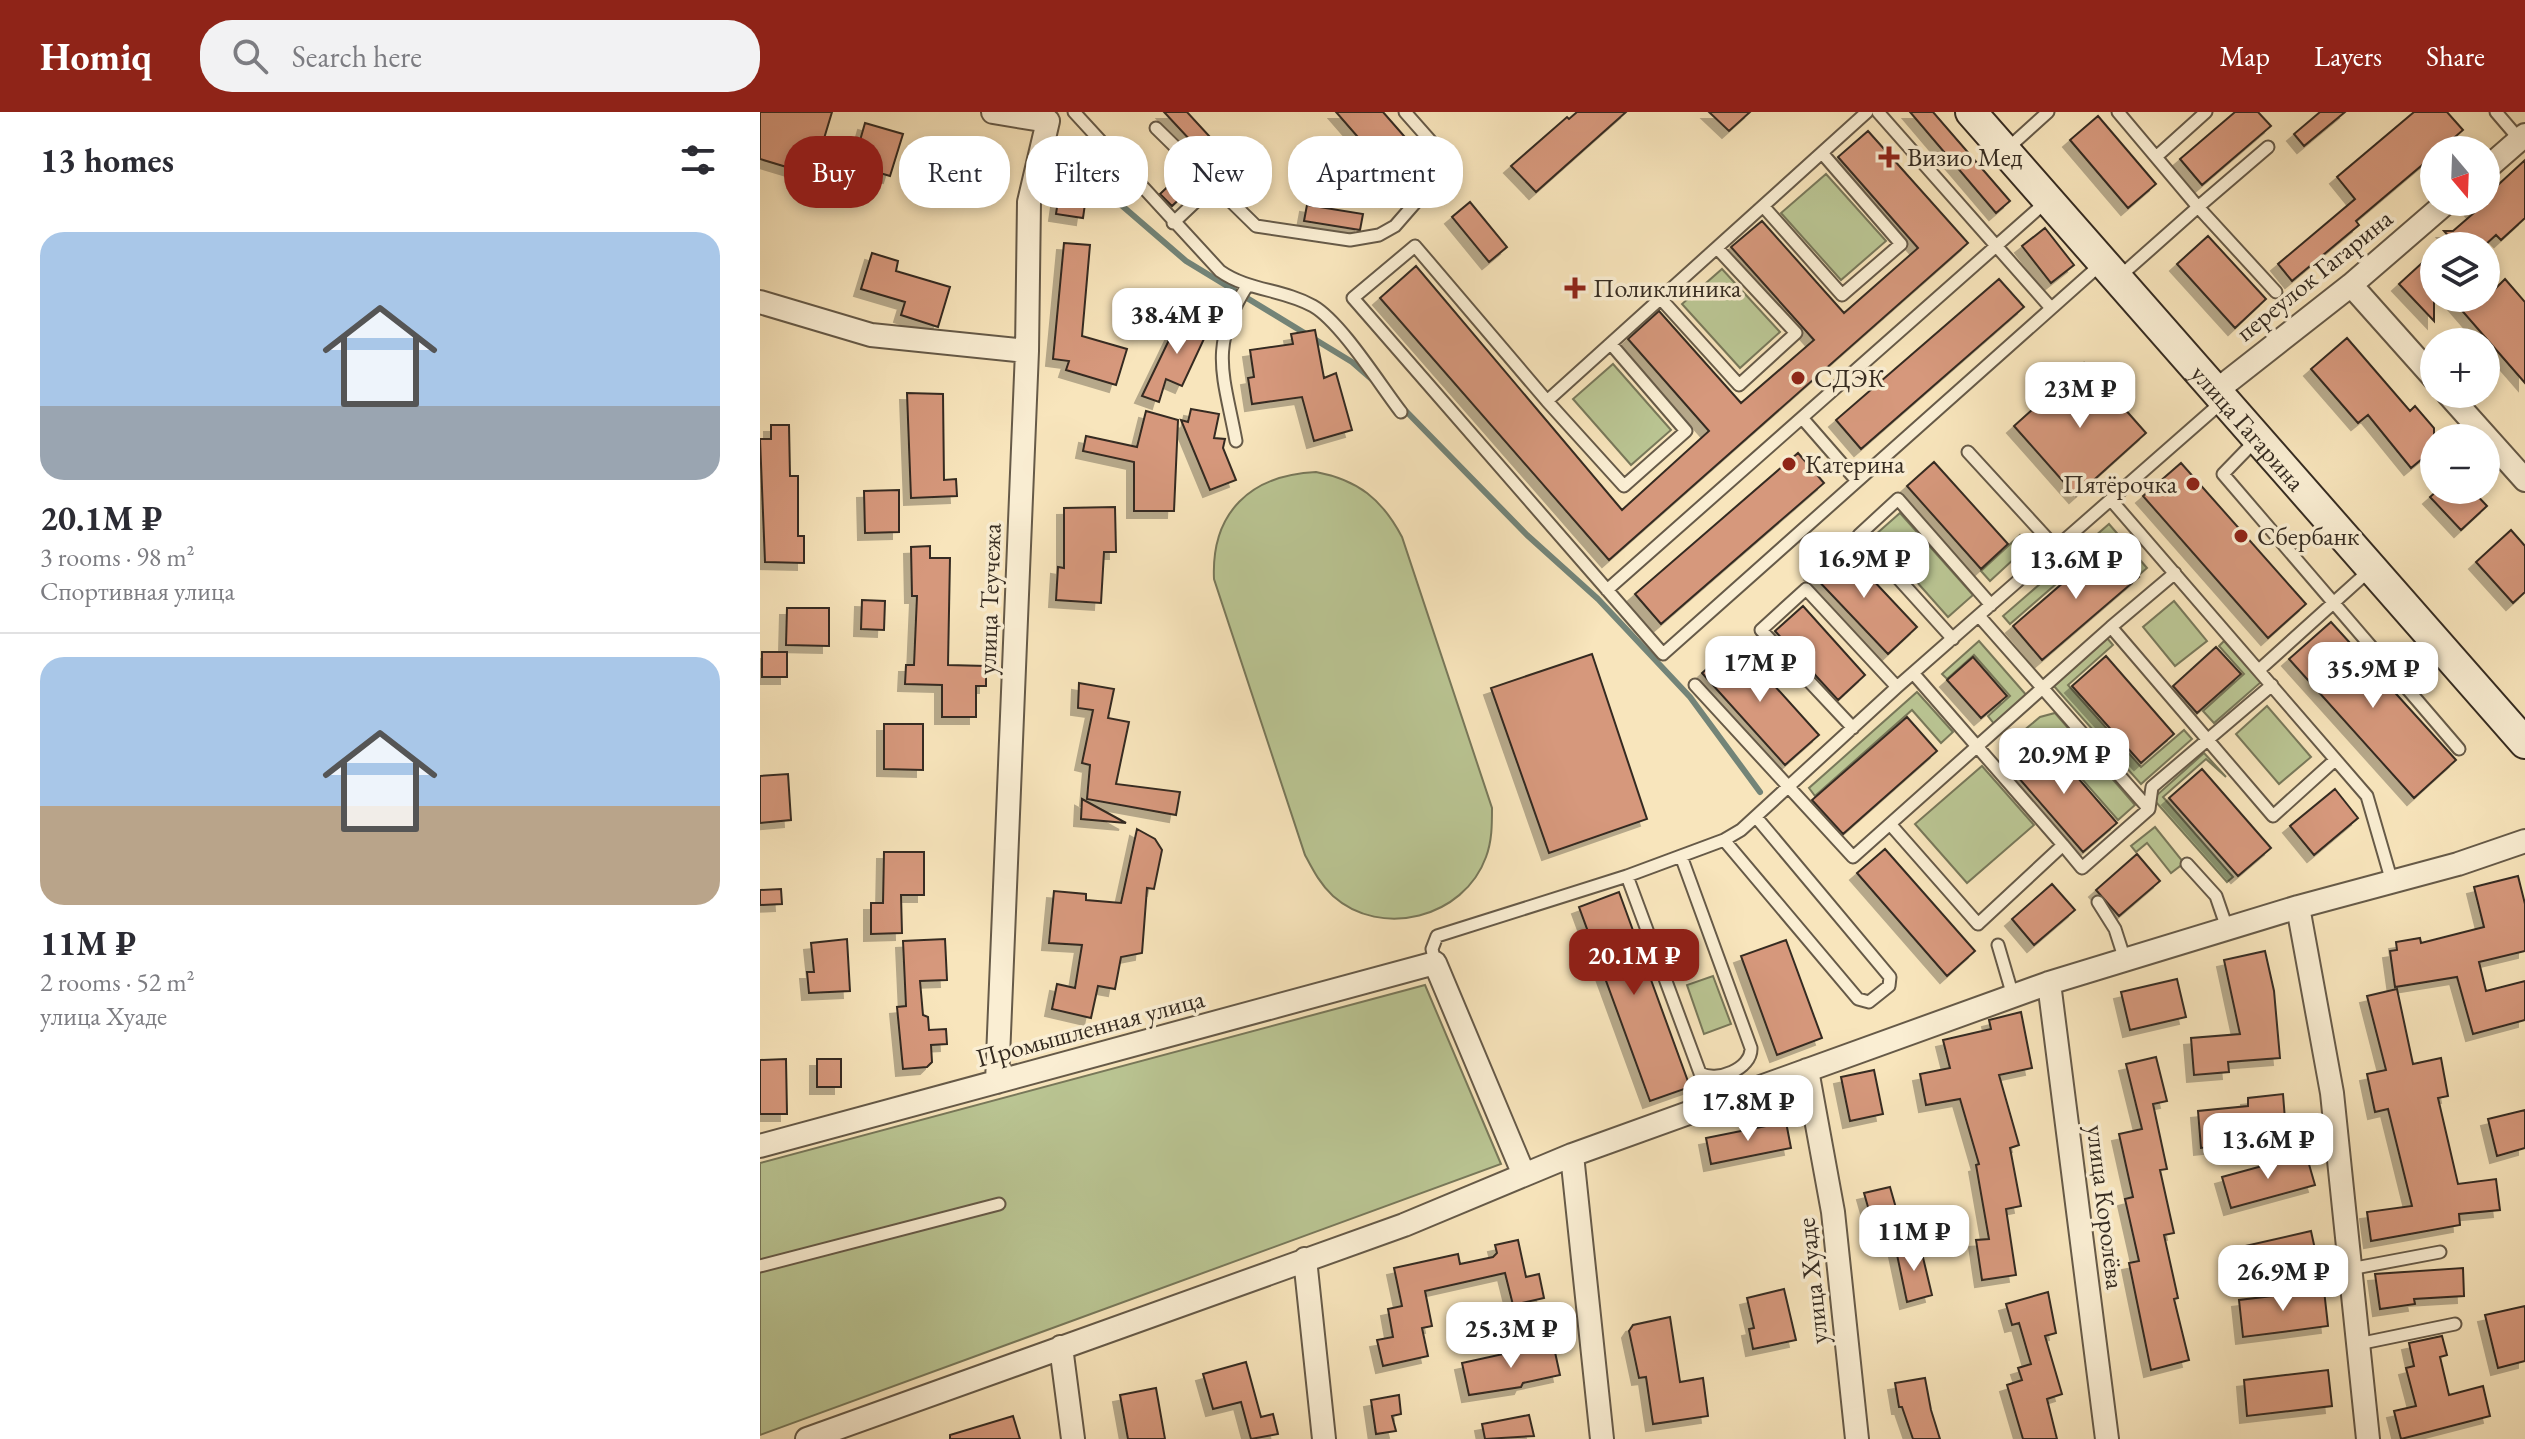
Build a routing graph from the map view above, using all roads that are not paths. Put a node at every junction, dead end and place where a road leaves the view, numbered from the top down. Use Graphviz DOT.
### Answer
graph roads {
  1 [pos="993,112"];
  2 [pos="1074,112"];
  3 [pos="1405,112"];
  4 [pos="1867,112"];
  5 [pos="1878,112"];
  6 [pos="1971,112"];
  7 [pos="2048,112"];
  8 [pos="2118,112"];
  9 [pos="2206,112"];
  10 [pos="2496,112"];
  11 [pos="1054,116"];
  12 [pos="1156,128"];
  13 [pos="1164,136"];
  14 [pos="2522,138"];
  15 [pos="2268,147"];
  16 [pos="2005,150"];
  17 [pos="1822,153"];
  18 [pos="2156,157"];
  19 [pos="2500,157"];
  20 [pos="2048,200"];
  21 [pos="1763,206"];
  22 [pos="2198,207"];
  23 [pos="1189,208"];
  24 [pos="1237,208"];
  25 [pos="2431,216"];
  26 [pos="1173,223"];
  27 [pos="1997,244"];
  28 [pos="1717,248"];
  29 [pos="2111,270"];
  30 [pos="2351,285"];
  31 [pos="1247,286"];
  32 [pos="2276,292"];
  33 [pos="1661,299"];
  34 [pos="760,302"];
  35 [pos="2051,308"];
  36 [pos="1611,344"];
  37 [pos="1027,351"];
  38 [pos="2420,362"];
  39 [pos="2220,396"];
  40 [pos="1547,401"];
  41 [pos="2461,408"];
  42 [pos="1401,412"];
  43 [pos="1803,419"];
  44 [pos="2258,438"];
  45 [pos="1236,441"];
  46 [pos="1968,452"];
  47 [pos="2525,480"];
  48 [pos="1857,481"];
  49 [pos="2111,500"];
  50 [pos="2056,548"];
  51 [pos="2372,568"];
  52 [pos="2175,573"];
  53 [pos="1607,590"];
  54 [pos="2333,603"];
  55 [pos="1991,605"];
  56 [pos="1979,616"];
  57 [pos="2111,627"];
  58 [pos="1953,639"];
  59 [pos="2259,670"];
  60 [pos="1913,673"];
  61 [pos="1695,685"];
  62 [pos="2272,685"];
  63 [pos="1897,687"];
  64 [pos="2043,689"];
  65 [pos="1853,728"];
  66 [pos="2207,739"];
  67 [pos="2525,743"];
  68 [pos="1977,749"];
  69 [pos="2459,749"];
  70 [pos="2335,760"];
  71 [pos="1789,787"];
  72 [pos="2149,809"];
  73 [pos="1756,817"];
  74 [pos="1890,824"];
  75 [pos="1724,840"];
  76 [pos="2525,841"];
  77 [pos="2063,845"];
  78 [pos="1681,856"];
  79 [pos="2187,864"];
  80 [pos="1627,876"];
  81 [pos="2392,882"];
  82 [pos="2098,902"];
  83 [pos="2298,907"];
  84 [pos="2227,928"];
  85 [pos="1998,945"];
  86 [pos="2125,960"];
  87 [pos="1435,963"];
  88 [pos="2049,983"];
  89 [pos="2013,996"];
  90 [pos="1807,1070"];
  91 [pos="997,1082"];
  92 [pos="760,1146"];
  93 [pos="1572,1155"];
  94 [pos="1524,1175"];
  95 [pos="999,1204"];
  96 [pos="2440,1252"];
  97 [pos="1305,1259"];
  98 [pos="760,1266"];
  99 [pos="2350,1269"];
  100 [pos="2455,1324"];
  101 [pos="2358,1344"];
  102 [pos="1061,1347"];
  103 [pos="816,1437"];
  104 [pos="1073,1439"];
  105 [pos="1324,1439"];
  106 [pos="1602,1439"];
  107 [pos="1857,1439"];
  108 [pos="2107,1439"];
  109 [pos="2368,1439"];
  1 -- 11 [label="street"];
  2 -- 26 [label="lane"];
  3 -- 24 [label="lane"];
  4 -- 17 [label="lane"];
  5 -- 27 [label="lane"];
  6 -- 16 [label="street, улица Гагарина"];
  7 -- 16 [label="lane"];
  8 -- 18 [label="lane"];
  9 -- 18 [label="lane"];
  10 -- 14 [label="lane"];
  11 -- 37 [label="street, улица Теучежа"];
  12 -- 13 [label="lane"];
  14 -- 19 [label="street"];
  15 -- 22 [label="lane"];
  16 -- 20 [label="street, улица Гагарина"];
  17 -- 21 [label="lane"];
  17 -- 21 [label="lane"];
  18 -- 22 [label="lane"];
  20 -- 27 [label="lane"];
  20 -- 29 [label="street, улица Гагарина"];
  21 -- 28 [label="lane"];
  22 -- 29 [label="lane"];
  22 -- 32 [label="lane"];
  23 -- 26 [label="lane"];
  25 -- 30 [label="street, переулок Гагарина"];
  26 -- 31 [label="lane"];
  27 -- 35 [label="lane"];
  27 -- 43 [label="lane"];
  28 -- 33 [label="lane"];
  28 -- 33 [label="lane"];
  29 -- 35 [label="lane"];
  29 -- 39 [label="street, улица Гагарина"];
  30 -- 38 [label="street"];
  30 -- 39 [label="street, переулок Гагарина"];
  31 -- 42 [label="lane"];
  31 -- 45 [label="lane"];
  33 -- 36 [label="lane"];
  34 -- 37 [label="street"];
  35 -- 48 [label="lane"];
  36 -- 40 [label="lane"];
  36 -- 40 [label="lane"];
  37 -- 91 [label="street, улица Теучежа"];
  39 -- 44 [label="street, улица Гагарина"];
  39 -- 49 [label="lane"];
  40 -- 53 [label="lane"];
  41 -- 47 [label="street"];
  43 -- 48 [label="lane"];
  43 -- 53 [label="lane"];
  44 -- 51 [label="street, улица Гагарина"];
  44 -- 54 [label="lane"];
  46 -- 50 [label="lane"];
  48 -- 53 [label="lane"];
  49 -- 50 [label="lane"];
  49 -- 52 [label="lane"];
  50 -- 55 [label="lane"];
  51 -- 54 [label="lane"];
  51 -- 67 [label="street, улица Гагарина"];
  52 -- 57 [label="lane"];
  52 -- 59 [label="lane"];
  54 -- 59 [label="lane"];
  54 -- 69 [label="lane"];
  55 -- 56 [label="lane"];
  55 -- 58 [label="lane"];
  56 -- 58 [label="lane"];
  56 -- 64 [label="lane"];
  57 -- 64 [label="lane"];
  57 -- 66 [label="lane"];
  58 -- 60 [label="lane"];
  59 -- 62 [label="lane"];
  60 -- 63 [label="lane"];
  60 -- 68 [label="lane"];
  61 -- 71 [label="lane"];
  62 -- 66 [label="lane"];
  62 -- 70 [label="lane"];
  63 -- 65 [label="lane"];
  63 -- 65 [label="lane"];
  64 -- 68 [label="lane"];
  64 -- 72 [label="lane"];
  65 -- 71 [label="lane"];
  66 -- 70 [label="lane"];
  66 -- 72 [label="lane"];
  68 -- 74 [label="lane"];
  68 -- 77 [label="lane"];
  70 -- 81 [label="lane"];
  71 -- 73 [label="lane"];
  71 -- 74 [label="lane"];
  72 -- 77 [label="lane"];
  73 -- 75 [label="lane"];
  73 -- 75 [label="lane"];
  74 -- 77 [label="lane"];
  75 -- 78 [label="lane"];
  76 -- 81 [label="street"];
  78 -- 80 [label="lane"];
  78 -- 80 [label="lane"];
  79 -- 84 [label="lane"];
  80 -- 87 [label="lane"];
  81 -- 83 [label="street"];
  82 -- 86 [label="lane"];
  83 -- 84 [label="street"];
  83 -- 99 [label="street"];
  84 -- 86 [label="street"];
  85 -- 89 [label="lane"];
  86 -- 88 [label="street"];
  87 -- 91 [label="street, Промышленная улица"];
  87 -- 94 [label="street"];
  88 -- 89 [label="street"];
  88 -- 108 [label="street, улица Королёва"];
  89 -- 90 [label="street"];
  90 -- 93 [label="street"];
  90 -- 107 [label="street, улица Хуаде"];
  91 -- 92 [label="street, Промышленная улица"];
  93 -- 94 [label="street"];
  93 -- 106 [label="street"];
  94 -- 97 [label="street"];
  95 -- 98 [label="lane"];
  96 -- 99 [label="lane"];
  97 -- 102 [label="street"];
  97 -- 105 [label="street"];
  99 -- 101 [label="street"];
  100 -- 101 [label="lane"];
  101 -- 109 [label="street"];
  102 -- 103 [label="street"];
  102 -- 104 [label="street"];
}
